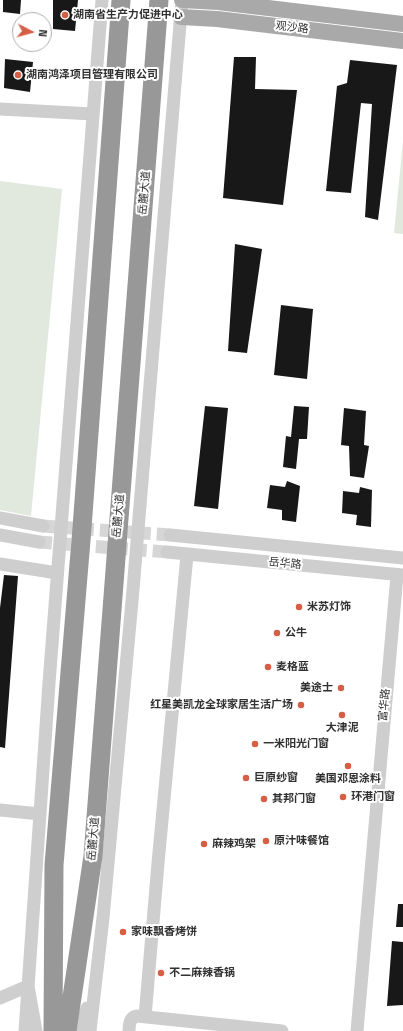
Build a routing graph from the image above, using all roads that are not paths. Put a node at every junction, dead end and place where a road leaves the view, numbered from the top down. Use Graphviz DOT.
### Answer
graph roads {
  1 [pos="102,0"];
  2 [pos="121,0"];
  3 [pos="159,0"];
  4 [pos="182,0"];
  5 [pos="181,17"];
  6 [pos="403,24"];
  7 [pos="403,41"];
  8 [pos="0,109"];
  9 [pos="93,114"];
  10 [pos="0,518"];
  11 [pos="43,526"];
  12 [pos="0,535"];
  13 [pos="170,535"];
  14 [pos="39,542"];
  15 [pos="167,552"];
  16 [pos="187,554"];
  17 [pos="403,558"];
  18 [pos="0,564"];
  19 [pos="57,573"];
  20 [pos="400,575"];
  21 [pos="0,810"];
  22 [pos="40,814"];
  23 [pos="93,856"];
  24 [pos="54,865"];
  25 [pos="100,936"];
  26 [pos="30,948"];
  27 [pos="28,986"];
  28 [pos="94,987"];
  29 [pos="0,998"];
  30 [pos="141,1017"];
  31 [pos="25,1031"];
  32 [pos="36,1031"];
  33 [pos="54,1031"];
  34 [pos="67,1031"];
  35 [pos="80,1031"];
  36 [pos="90,1031"];
  37 [pos="129,1031"];
  38 [pos="282,1031"];
  39 [pos="358,1031"];
  1 -- 9 [label="street"];
  2 -- 24 [label="highway"];
  3 -- 23 [label="highway, 岳麓大道"];
  4 -- 5 [label="street"];
  4 -- 6 [label="main road, 观沙路"];
  5 -- 7 [label="main road, 观沙路"];
  5 -- 25 [label="street"];
  8 -- 9 [label="street"];
  9 -- 19 [label="street"];
  10 -- 11 [label="street"];
  12 -- 14 [label="street"];
  13 -- 17 [label="street, 岳华路"];
  15 -- 16 [label="street, 岳华路"];
  16 -- 20 [label="street, 岳华路"];
  16 -- 30 [label="street"];
  18 -- 19 [label="street"];
  19 -- 22 [label="street"];
  20 -- 39 [label="street, 富华路"];
  21 -- 22 [label="street"];
  22 -- 26 [label="street"];
  23 -- 25 [label="street"];
  23 -- 34 [label="highway, 岳麓大道"];
  24 -- 26 [label="street"];
  24 -- 33 [label="highway"];
  25 -- 28 [label="street"];
  26 -- 27 [label="street"];
  27 -- 29 [label="street"];
  27 -- 31 [label="street"];
  27 -- 32 [label="street"];
  28 -- 35 [label="street"];
  28 -- 36 [label="street"];
  30 -- 37 [label="street"];
  30 -- 38 [label="street"];
}
